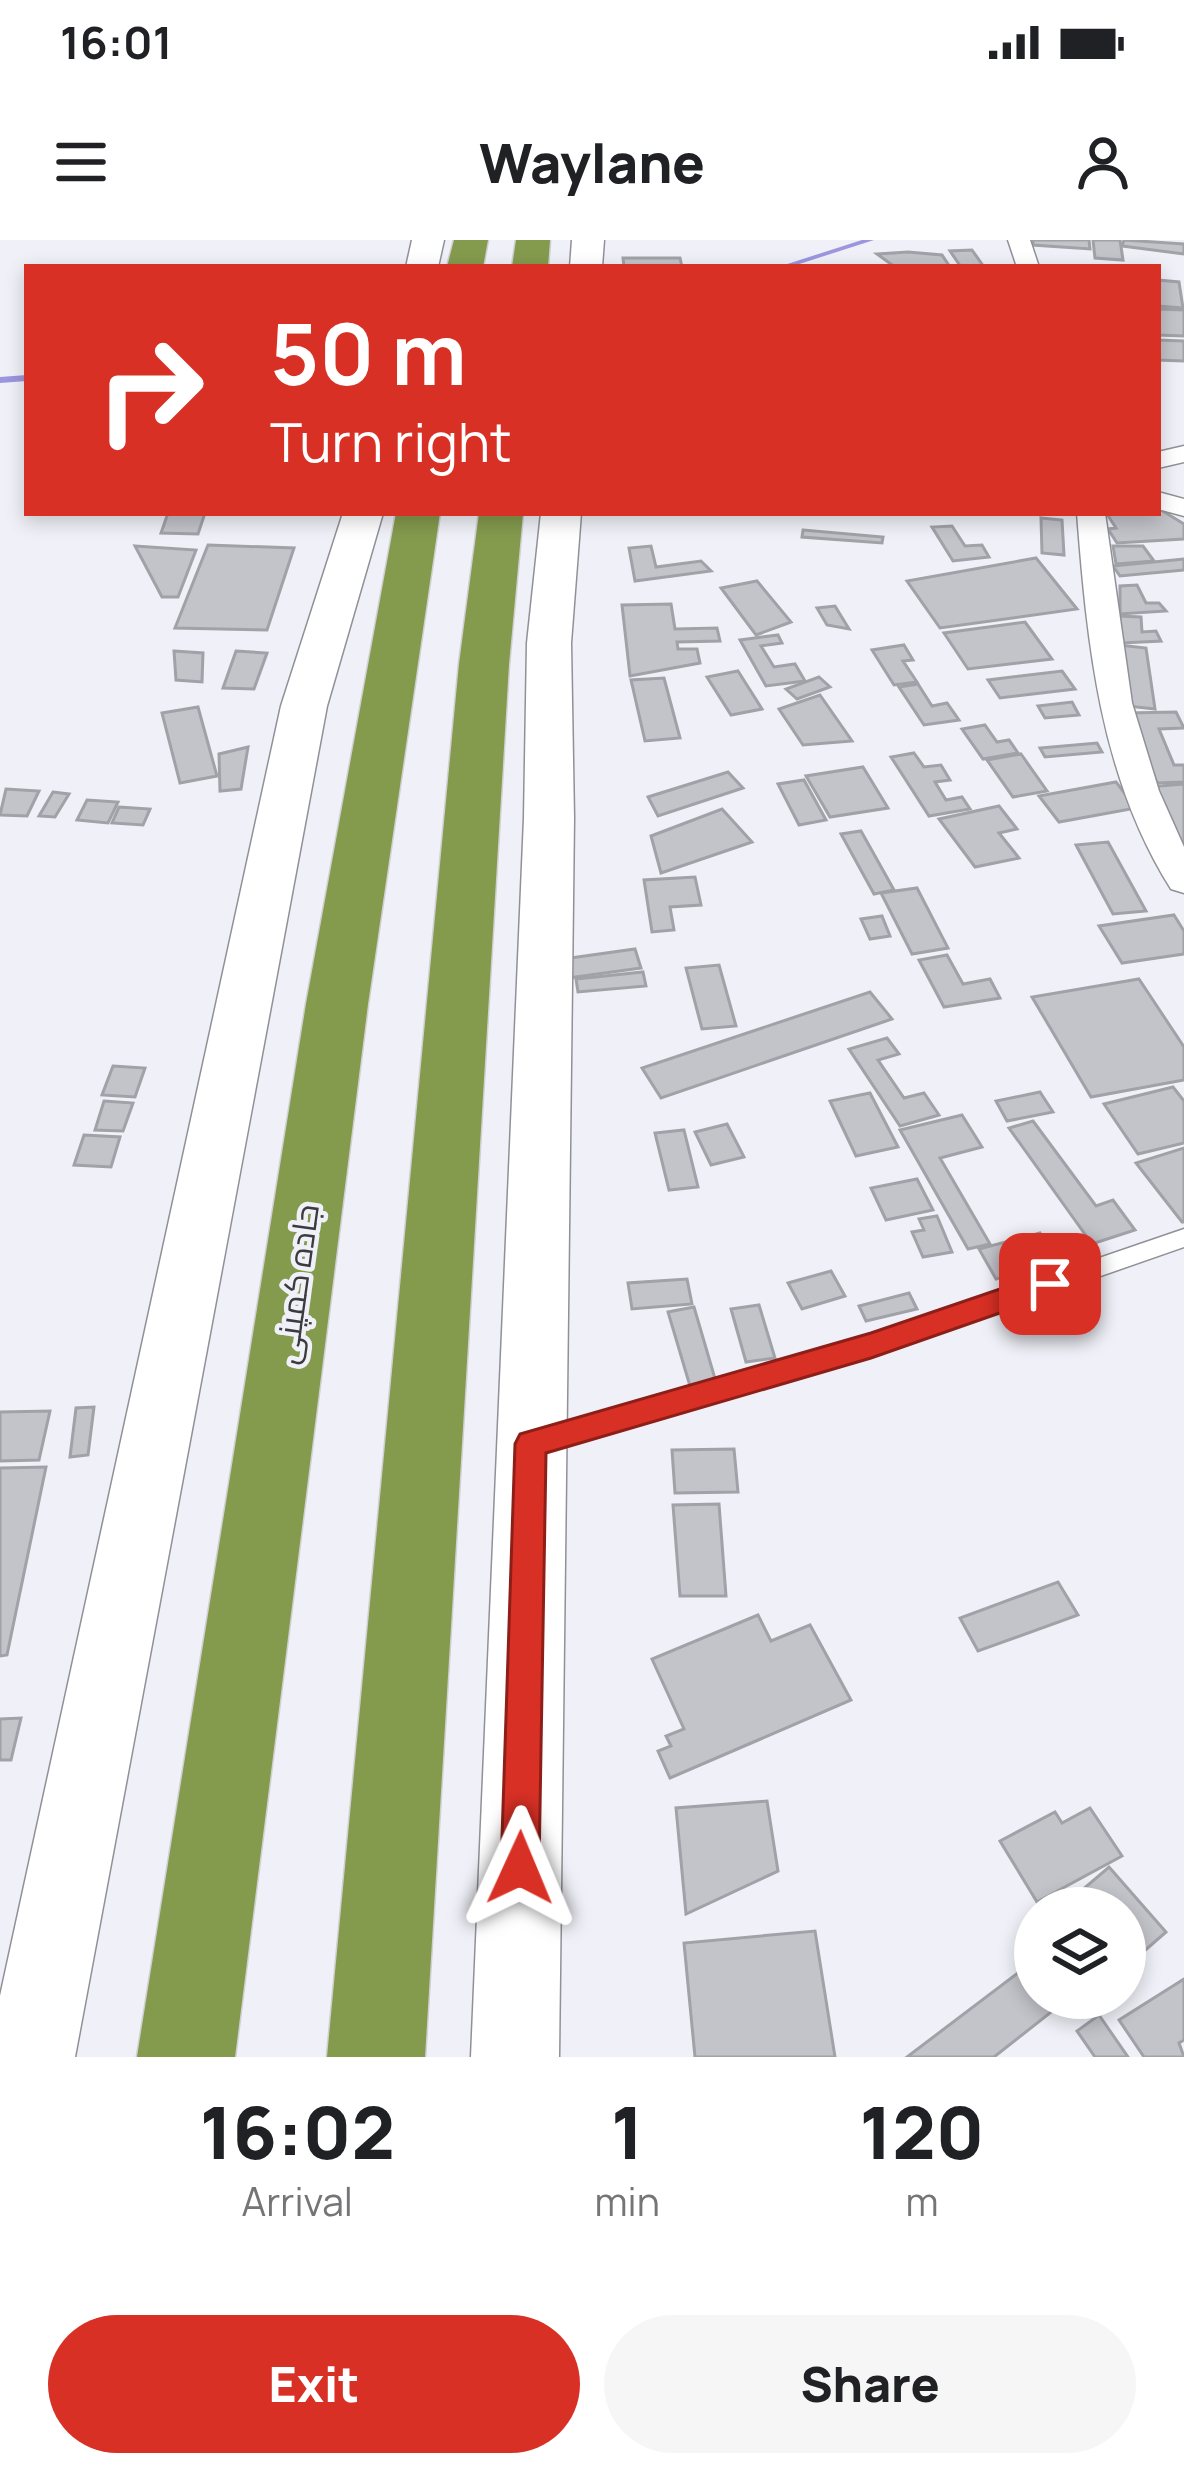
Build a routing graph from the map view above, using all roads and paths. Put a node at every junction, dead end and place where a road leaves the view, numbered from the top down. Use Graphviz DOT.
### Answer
graph roads {
  1 [pos="362,516"];
  2 [pos="418,516"];
  3 [pos="501,516"];
  4 [pos="561,516"];
  5 [pos="1091,516"];
  6 [pos="1184,881"];
  7 [pos="1184,1238"];
  8 [pos="531,1444"];
  9 [pos="31,2057"];
  10 [pos="185,2057"];
  11 [pos="376,2057"];
  12 [pos="515,2057"];
  1 -- 9 [label="street"];
  2 -- 10 [label="highway, جاده کمپنی"];
  3 -- 11 [label="highway"];
  4 -- 8 [label="street"];
  5 -- 6 [label="street"];
  7 -- 8 [label="lane"];
  8 -- 12 [label="street"];
}
